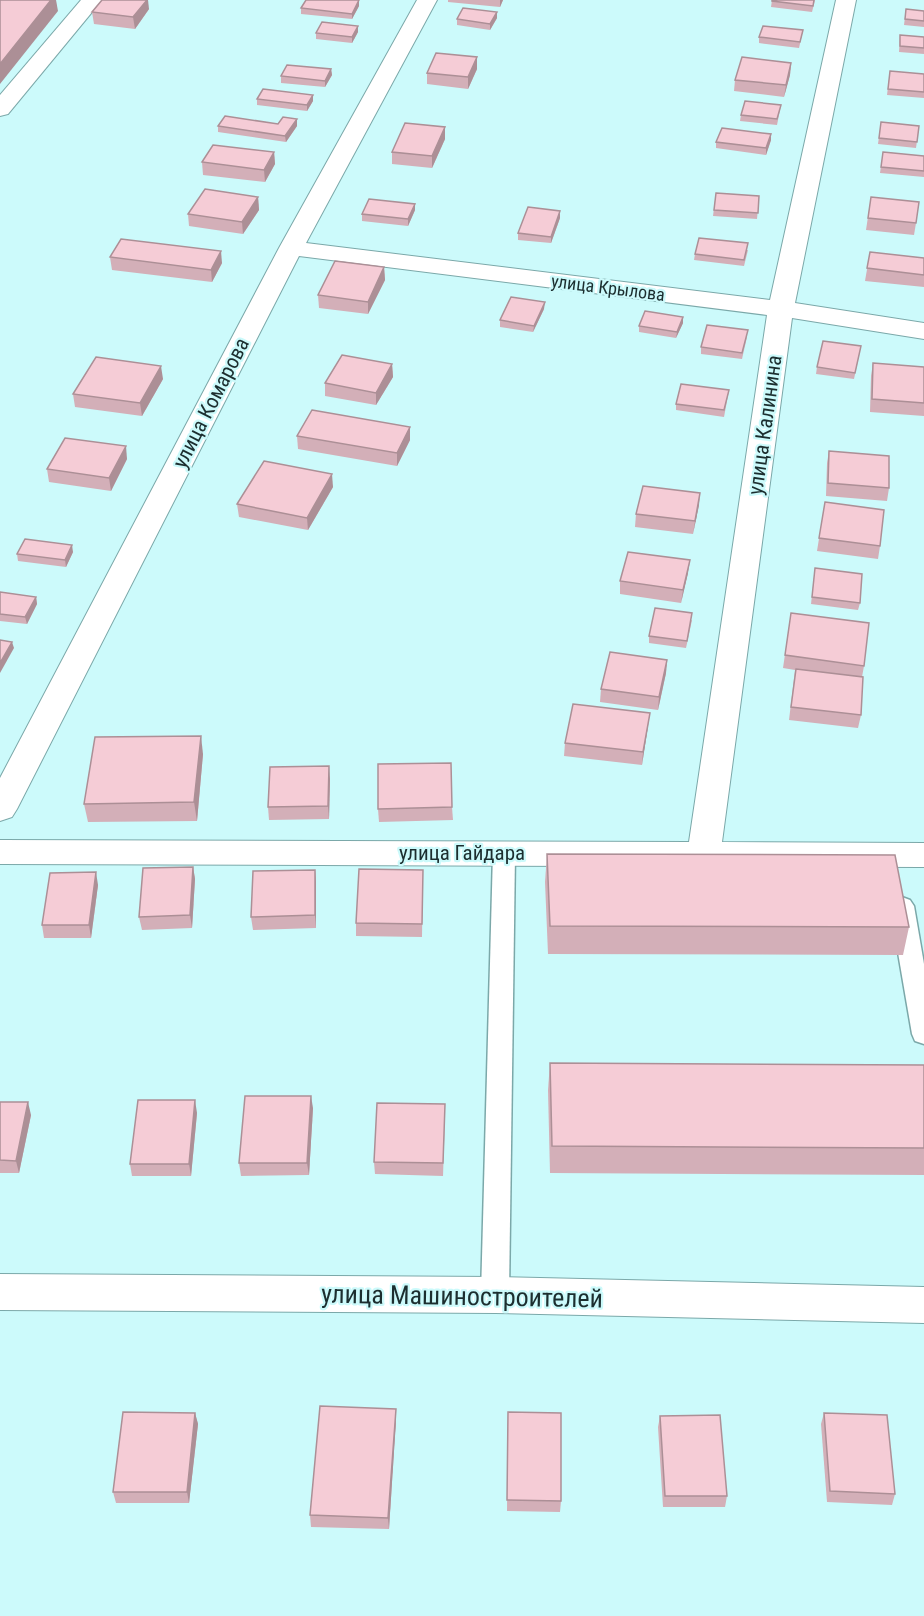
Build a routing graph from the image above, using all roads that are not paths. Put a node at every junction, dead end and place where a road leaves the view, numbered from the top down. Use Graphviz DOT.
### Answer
graph roads {
  1 [pos="92,0"];
  2 [pos="426,0"];
  3 [pos="846,0"];
  4 [pos="0,109"];
  5 [pos="291,248"];
  6 [pos="781,309"];
  7 [pos="924,331"];
  8 [pos="0,808"];
  9 [pos="0,852"];
  10 [pos="504,853"];
  11 [pos="704,854"];
  12 [pos="903,869"];
  13 [pos="924,1035"];
  14 [pos="0,1292"];
  15 [pos="495,1295"];
  16 [pos="924,1305"];
  1 -- 4 [label="street"];
  2 -- 5 [label="street, улица Комарова"];
  3 -- 6 [label="street, улица Калинина"];
  5 -- 6 [label="street, улица Крылова"];
  5 -- 8 [label="street, улица Комарова"];
  6 -- 7 [label="street, улица Крылова"];
  6 -- 11 [label="street, улица Калинина"];
  9 -- 10 [label="street, улица Гайдара"];
  10 -- 11 [label="street, улица Гайдара"];
  10 -- 15 [label="lane"];
  11 -- 12 [label="street, улица Гайдара"];
  12 -- 13 [label="lane"];
  14 -- 15 [label="street, улица Машиностроителей"];
  15 -- 16 [label="street, улица Машиностроителей"];
}
